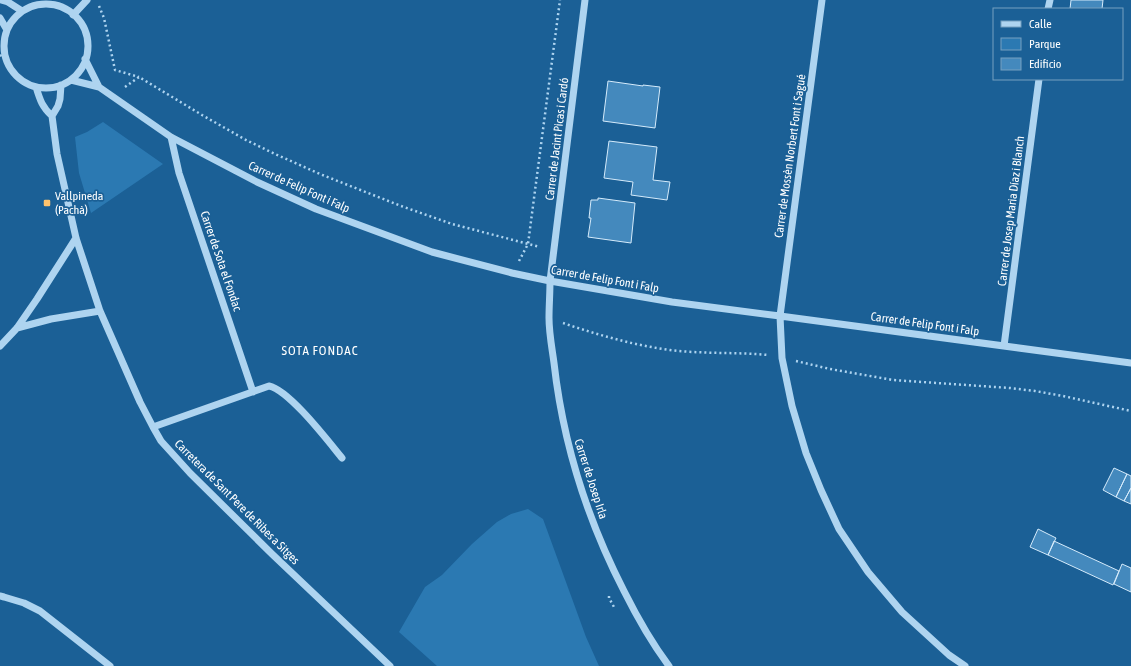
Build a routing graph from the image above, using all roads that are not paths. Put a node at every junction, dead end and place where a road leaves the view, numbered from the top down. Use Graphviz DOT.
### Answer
graph roads {
  1 [pos="1,0"];
  2 [pos="87,0"];
  3 [pos="585,0"];
  4 [pos="822,0"];
  5 [pos="47,2"];
  6 [pos="32,4"];
  7 [pos="22,11"];
  8 [pos="73,15"];
  9 [pos="0,18"];
  10 [pos="7,30"];
  11 [pos="3,57"];
  12 [pos="85,59"];
  13 [pos="71,80"];
  14 [pos="1039,80"];
  15 [pos="61,85"];
  16 [pos="36,87"];
  17 [pos="99,87"];
  18 [pos="52,116"];
  19 [pos="171,137"];
  20 [pos="76,238"];
  21 [pos="550,281"];
  22 [pos="100,311"];
  23 [pos="780,316"];
  24 [pos="17,328"];
  25 [pos="2,342"];
  26 [pos="1004,346"];
  27 [pos="1131,363"];
  28 [pos="253,392"];
  29 [pos="154,427"];
  30 [pos="342,458"];
  31 [pos="0,596"];
  32 [pos="110,666"];
  33 [pos="390,666"];
  34 [pos="669,666"];
  35 [pos="966,666"];
  1 -- 7 [label="street"];
  2 -- 8 [label="street"];
  3 -- 21 [label="street, Carrer de Jacint Picas i Cardó"];
  4 -- 23 [label="street, Carrer de Mossèn Norbert Font i Sagué"];
  5 -- 6 [label="street"];
  5 -- 8 [label="street"];
  6 -- 7 [label="street"];
  7 -- 10 [label="street"];
  8 -- 12 [label="street"];
  9 -- 10 [label="street"];
  10 -- 11 [label="street"];
  11 -- 16 [label="street"];
  12 -- 13 [label="street"];
  12 -- 17 [label="street, Carrer de Felip Font i Falp"];
  13 -- 15 [label="street"];
  13 -- 17 [label="street, Carrer de Felip Font i Falp"];
  14 -- 26 [label="street, Carrer de Josep Maria Díaz i Blanch"];
  15 -- 16 [label="street"];
  15 -- 18 [label="street"];
  16 -- 18 [label="street"];
  17 -- 19 [label="street, Carrer de Felip Font i Falp"];
  18 -- 20 [label="street, Carretera de Sant Pere de Ribes a Sitges"];
  19 -- 21 [label="street, Carrer de Felip Font i Falp"];
  19 -- 28 [label="street, Carrer de Sota el Fondac"];
  20 -- 22 [label="street, Carretera de Sant Pere de Ribes a Sitges"];
  20 -- 24 [label="street"];
  21 -- 23 [label="street, Carrer de Felip Font i Falp"];
  21 -- 34 [label="street, Carrer de Josep Irla"];
  22 -- 24 [label="street"];
  22 -- 29 [label="street, Carretera de Sant Pere de Ribes a Sitges"];
  23 -- 26 [label="street, Carrer de Felip Font i Falp"];
  23 -- 35 [label="street, Carrer de Mossèn Norbert Font i Sagué"];
  24 -- 25 [label="street"];
  26 -- 27 [label="street, Carrer de Felip Font i Falp"];
  28 -- 29 [label="street"];
  28 -- 30 [label="street"];
  29 -- 33 [label="street, Carretera de Sant Pere de Ribes a Sitges"];
  31 -- 32 [label="street"];
}
